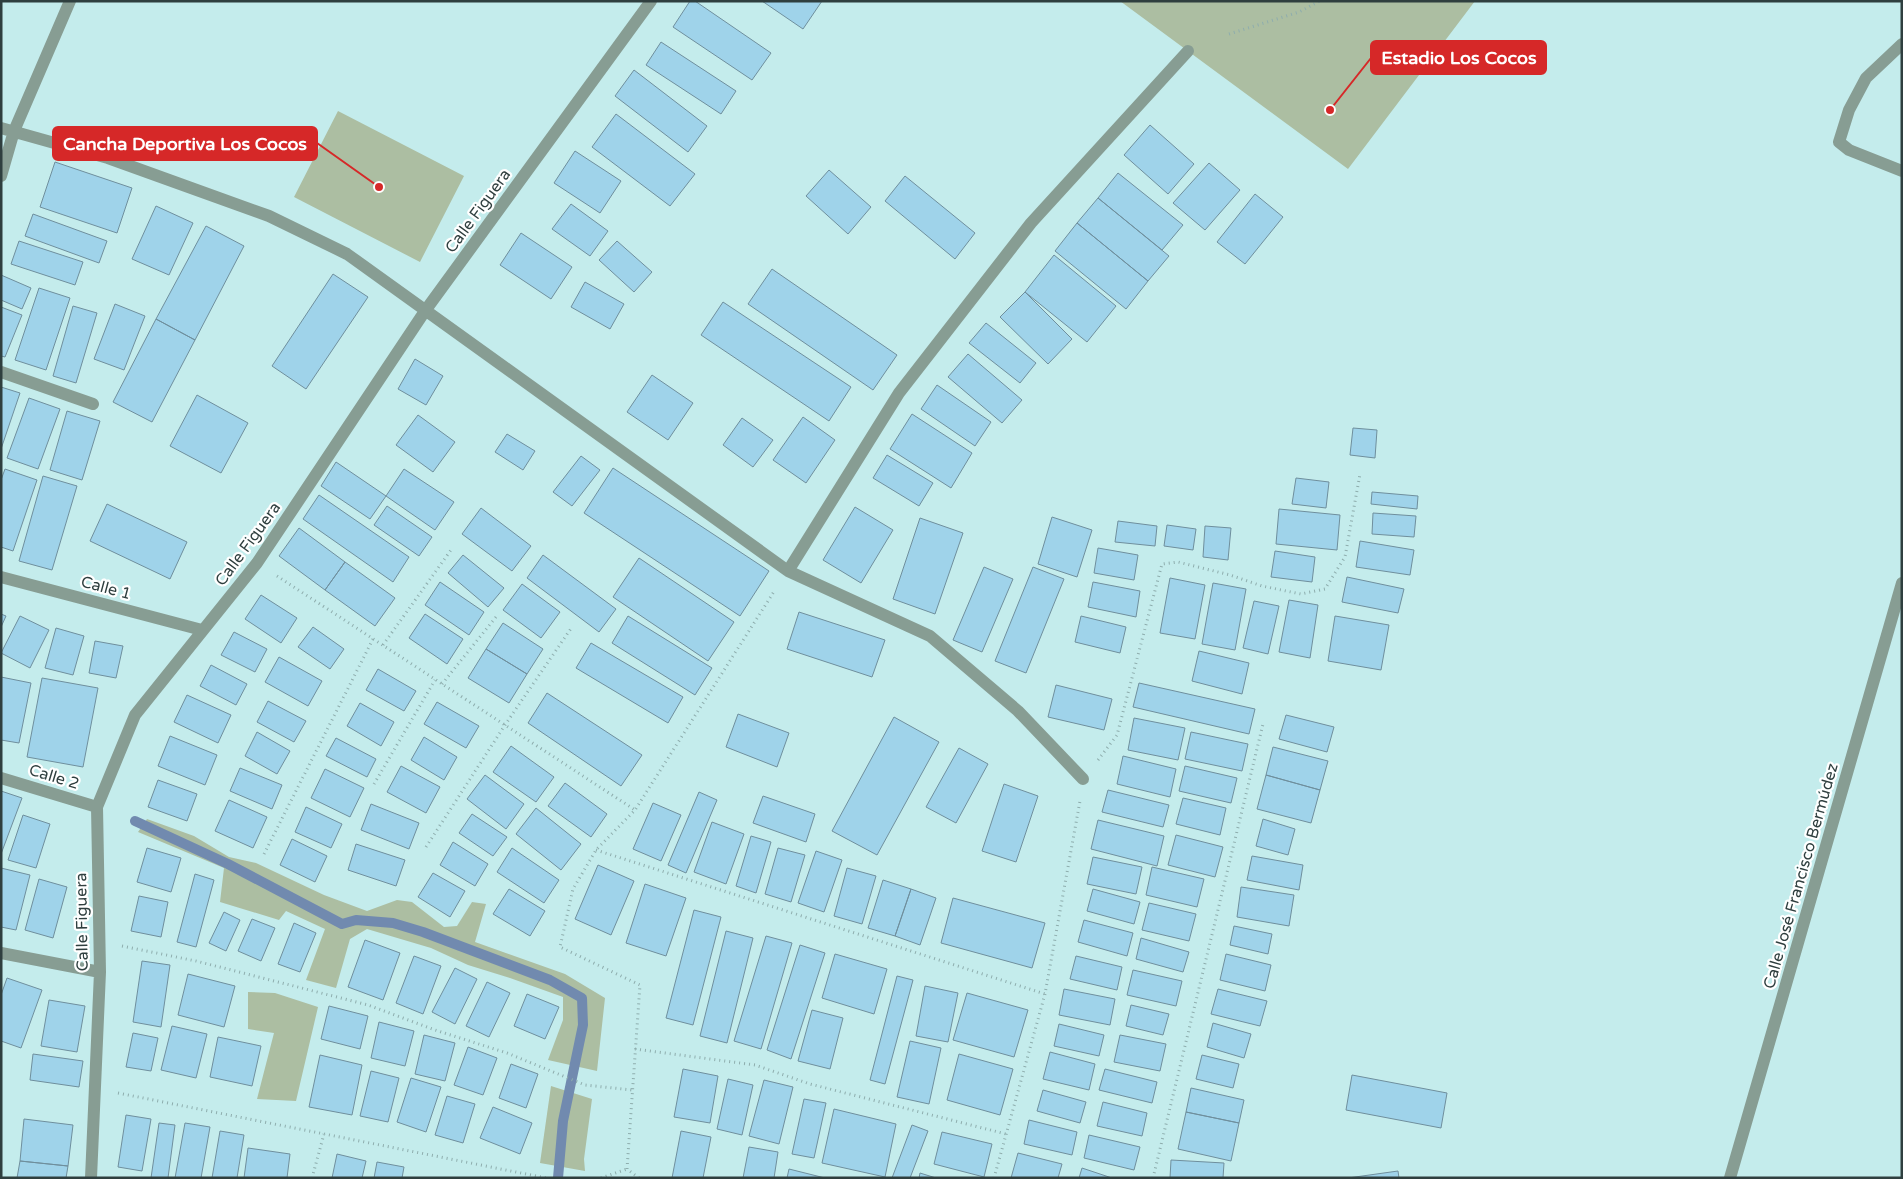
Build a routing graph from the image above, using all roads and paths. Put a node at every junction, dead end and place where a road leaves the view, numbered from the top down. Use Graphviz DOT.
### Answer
graph roads {
  1 [pos="70,1"];
  2 [pos="651,1"];
  3 [pos="1320,1"];
  4 [pos="1230,34"];
  5 [pos="1902,44"];
  6 [pos="1188,51"];
  7 [pos="1,128"];
  8 [pos="14,131"];
  9 [pos="1902,172"];
  10 [pos="1,176"];
  11 [pos="425,311"];
  12 [pos="1,372"];
  13 [pos="93,404"];
  14 [pos="1360,474"];
  15 [pos="451,550"];
  16 [pos="257,563"];
  17 [pos="788,570"];
  18 [pos="1,578"];
  19 [pos="1902,583"];
  20 [pos="496,617"];
  21 [pos="572,627"];
  22 [pos="202,630"];
  23 [pos="374,639"];
  24 [pos="383,645"];
  25 [pos="435,680"];
  26 [pos="442,684"];
  27 [pos="504,724"];
  28 [pos="1263,724"];
  29 [pos="1,778"];
  30 [pos="1084,780"];
  31 [pos="374,784"];
  32 [pos="97,807"];
  33 [pos="635,810"];
  34 [pos="426,847"];
  35 [pos="596,850"];
  36 [pos="264,854"];
  37 [pos="99,942"];
  38 [pos="1,952"];
  39 [pos="100,972"];
  40 [pos="1045,994"];
  41 [pos="635,1049"];
  42 [pos="632,1090"];
  43 [pos="95,1094"];
  44 [pos="324,1134"];
  45 [pos="1006,1134"];
  46 [pos="627,1169"];
  47 [pos="91,1178"];
  48 [pos="312,1178"];
  49 [pos="546,1178"];
  50 [pos="601,1178"];
  51 [pos="639,1178"];
  52 [pos="994,1178"];
  53 [pos="1153,1178"];
  54 [pos="1730,1178"];
  1 -- 8 [label="street"];
  2 -- 11 [label="street, Calle Figuera"];
  3 -- 4 [label="path"];
  5 -- 9 [label="street"];
  6 -- 17 [label="street"];
  7 -- 8 [label="street"];
  8 -- 10 [label="street"];
  8 -- 11 [label="street"];
  11 -- 16 [label="street, Calle Figuera"];
  11 -- 17 [label="street"];
  12 -- 13 [label="street"];
  14 -- 30 [label="path"];
  15 -- 24 [label="path"];
  16 -- 22 [label="street, Calle Figuera"];
  16 -- 23 [label="path"];
  17 -- 30 [label="street"];
  17 -- 33 [label="path"];
  18 -- 22 [label="street, Calle 1"];
  19 -- 54 [label="street, Calle José Francisco Bermúdez"];
  20 -- 26 [label="path"];
  21 -- 27 [label="path"];
  22 -- 32 [label="street, Calle Figuera"];
  23 -- 24 [label="path"];
  23 -- 36 [label="path"];
  24 -- 25 [label="path"];
  25 -- 26 [label="path"];
  25 -- 31 [label="path"];
  26 -- 27 [label="path"];
  27 -- 33 [label="path"];
  27 -- 34 [label="path"];
  28 -- 53 [label="path"];
  29 -- 32 [label="street, Calle 2"];
  30 -- 40 [label="path"];
  32 -- 37 [label="street, Calle Figuera"];
  33 -- 35 [label="path"];
  35 -- 40 [label="path"];
  35 -- 41 [label="path"];
  37 -- 39 [label="street, Calle Figuera"];
  37 -- 42 [label="path"];
  38 -- 39 [label="street"];
  39 -- 43 [label="street, Calle Figuera"];
  40 -- 45 [label="path"];
  41 -- 42 [label="path"];
  41 -- 45 [label="path"];
  42 -- 46 [label="path"];
  43 -- 44 [label="path"];
  43 -- 47 [label="street, Calle Figuera"];
  44 -- 48 [label="path"];
  44 -- 49 [label="path"];
  45 -- 52 [label="path"];
  46 -- 50 [label="path"];
  46 -- 51 [label="path"];
}
